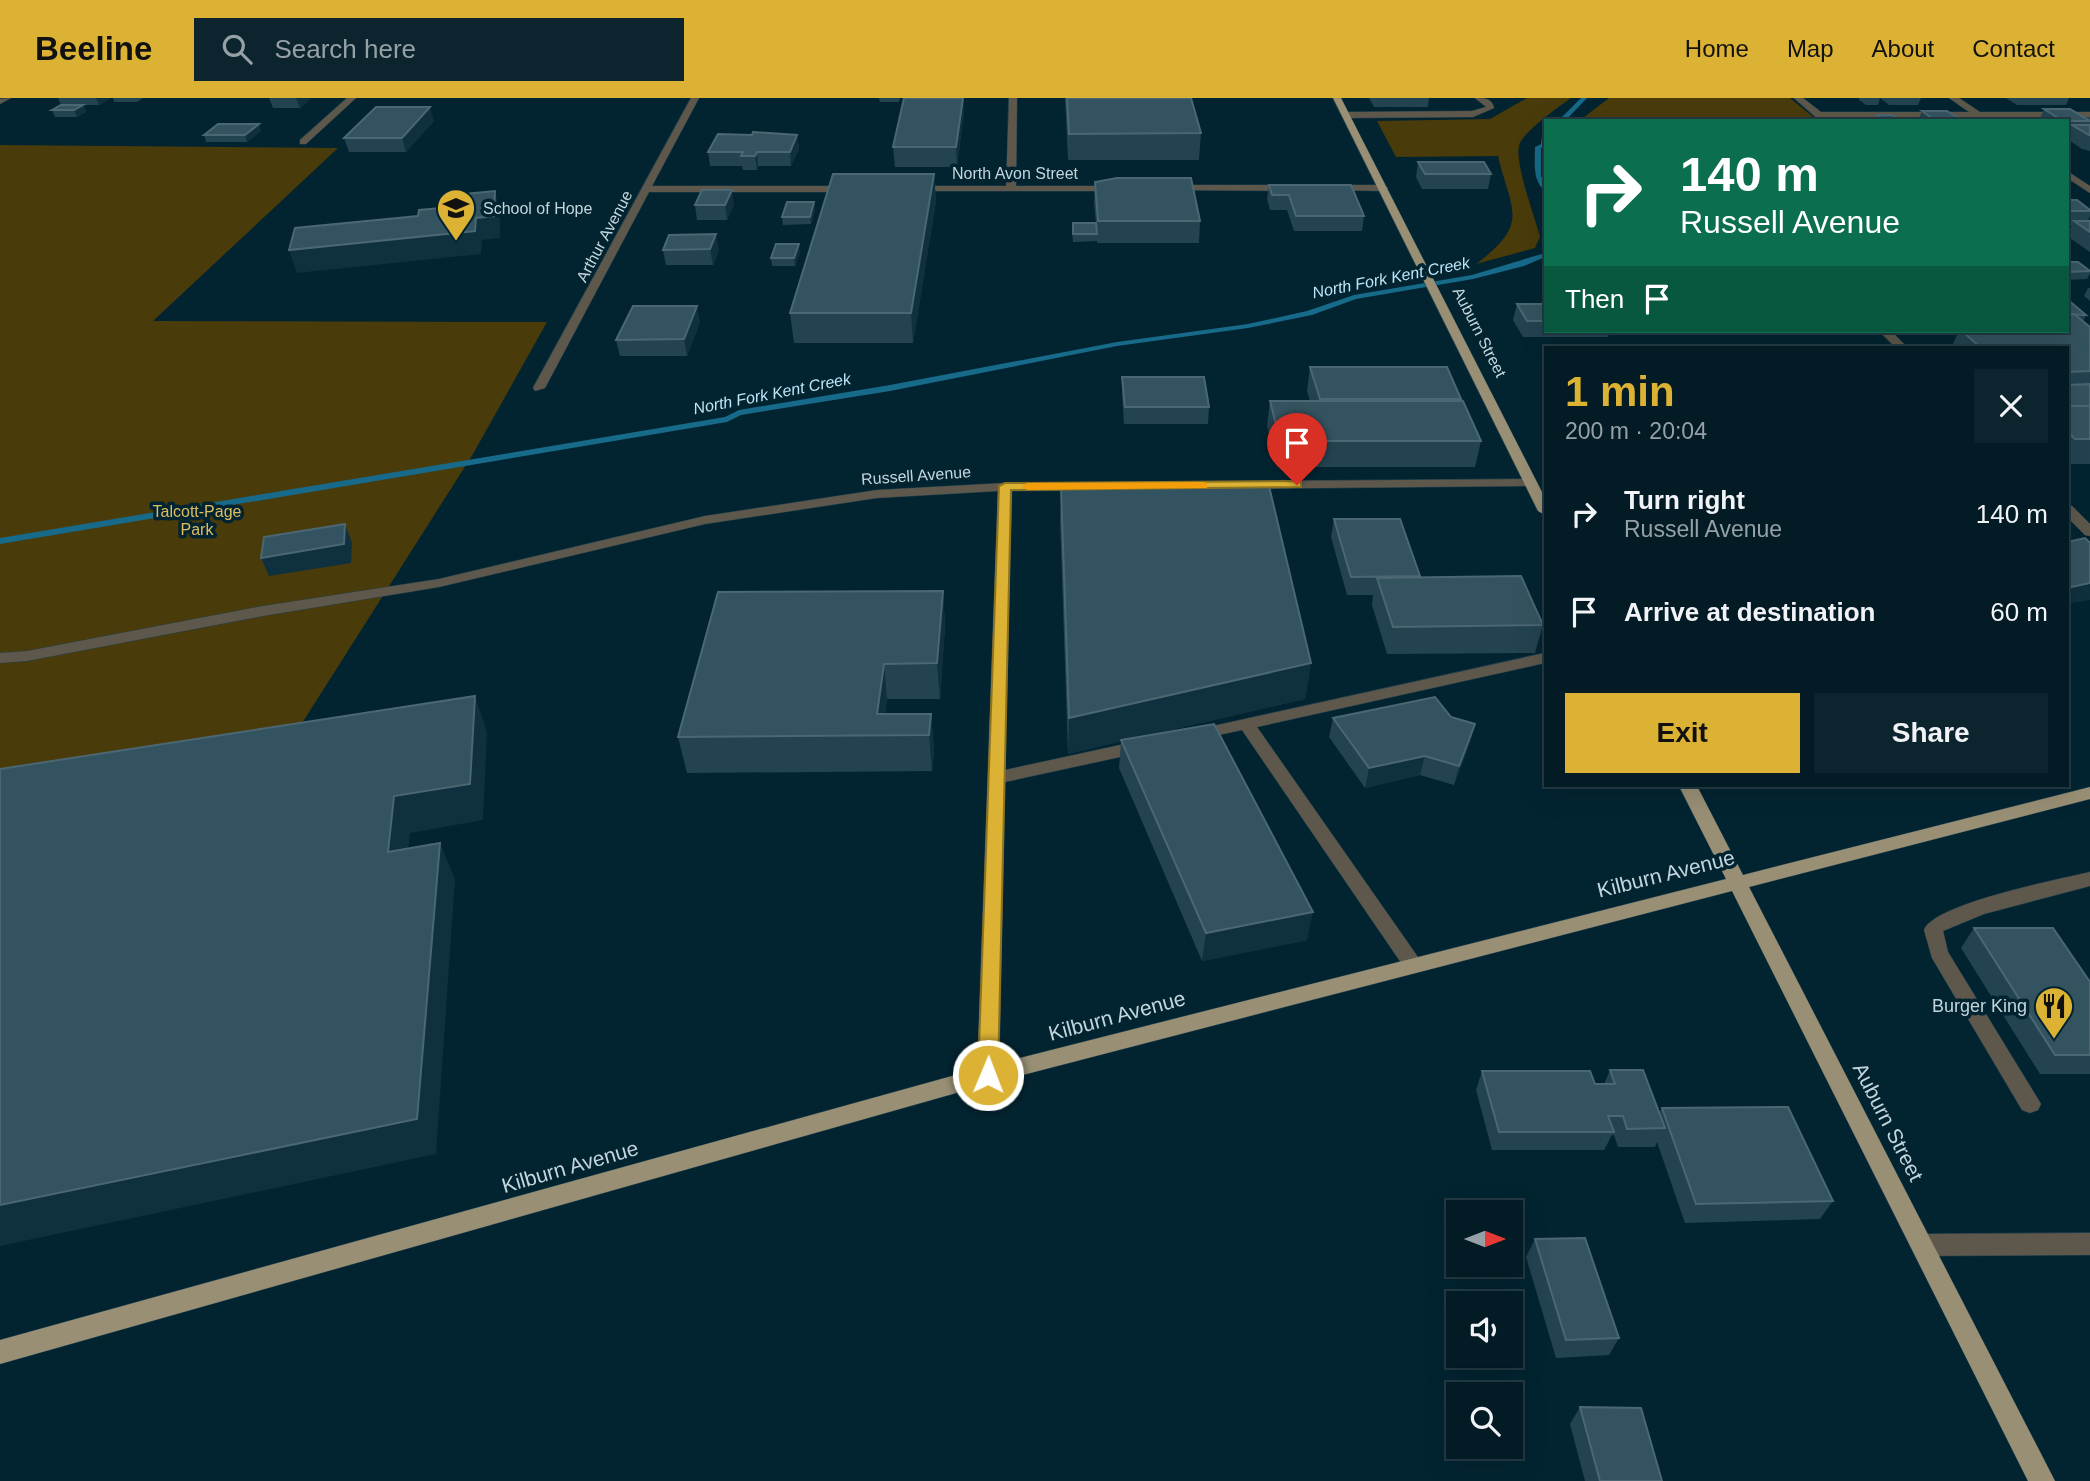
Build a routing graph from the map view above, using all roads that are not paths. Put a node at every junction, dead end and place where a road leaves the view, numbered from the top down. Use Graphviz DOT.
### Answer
graph roads {
  1 [pos="7,98"];
  2 [pos="352,98"];
  3 [pos="695,98"];
  4 [pos="1013,98"];
  5 [pos="1337,98"];
  6 [pos="1479,98"];
  7 [pos="1798,98"];
  8 [pos="1953,98"];
  9 [pos="0,102"];
  10 [pos="1346,115"];
  11 [pos="1978,115"];
  12 [pos="2090,115"];
  13 [pos="1822,118"];
  14 [pos="1984,119"];
  15 [pos="303,142"];
  16 [pos="2069,175"];
  17 [pos="1383,187"];
  18 [pos="1124,188"];
  19 [pos="1163,188"];
  20 [pos="1307,188"];
  21 [pos="1319,188"];
  22 [pos="647,189"];
  23 [pos="859,189"];
  24 [pos="901,189"];
  25 [pos="1012,189"];
  26 [pos="2090,190"];
  27 [pos="1887,333"];
  28 [pos="1900,346"];
  29 [pos="539,388"];
  30 [pos="1531,483"];
  31 [pos="1005,486"];
  32 [pos="1544,509"];
  33 [pos="2069,511"];
  34 [pos="2090,532"];
  35 [pos="0,658"];
  36 [pos="1544,658"];
  37 [pos="1246,723"];
  38 [pos="1180,738"];
  39 [pos="1154,744"];
  40 [pos="996,778"];
  41 [pos="1689,787"];
  42 [pos="2090,793"];
  43 [pos="2090,879"];
  44 [pos="1738,881"];
  45 [pos="1413,965"];
  46 [pos="988,1075"];
  47 [pos="2030,1104"];
  48 [pos="2090,1244"];
  49 [pos="1922,1245"];
  50 [pos="0,1352"];
  51 [pos="2042,1481"];
  1 -- 9 [label="street"];
  2 -- 15 [label="street"];
  3 -- 22 [label="street, Arthur Avenue"];
  4 -- 25 [label="street"];
  5 -- 10 [label="main road, Auburn Street"];
  6 -- 10 [label="street"];
  7 -- 13 [label="street"];
  8 -- 11 [label="street"];
  10 -- 17 [label="main road, Auburn Street"];
  11 -- 12 [label="street"];
  11 -- 13 [label="street"];
  11 -- 14 [label="street"];
  16 -- 26 [label="street"];
  17 -- 21 [label="street"];
  17 -- 30 [label="main road, Auburn Street"];
  18 -- 25 [label="street, North Avon Street"];
  19 -- 20 [label="street"];
  22 -- 23 [label="street"];
  22 -- 29 [label="street, Arthur Avenue"];
  24 -- 25 [label="street, North Avon Street"];
  27 -- 28 [label="street"];
  30 -- 31 [label="street, Russell Avenue"];
  30 -- 32 [label="main road, Auburn Street"];
  31 -- 35 [label="street, Russell Avenue"];
  31 -- 40 [label="street"];
  33 -- 34 [label="street"];
  36 -- 37 [label="street"];
  37 -- 38 [label="street"];
  37 -- 45 [label="street"];
  39 -- 40 [label="street"];
  40 -- 46 [label="street"];
  41 -- 44 [label="main road, Auburn Street"];
  42 -- 44 [label="main road, Kilburn Avenue"];
  43 -- 47 [label="street"];
  44 -- 45 [label="main road, Kilburn Avenue"];
  44 -- 49 [label="main road, Auburn Street"];
  45 -- 46 [label="main road, Kilburn Avenue"];
  46 -- 50 [label="main road, Kilburn Avenue"];
  48 -- 49 [label="street"];
  49 -- 51 [label="main road, Auburn Street"];
}
